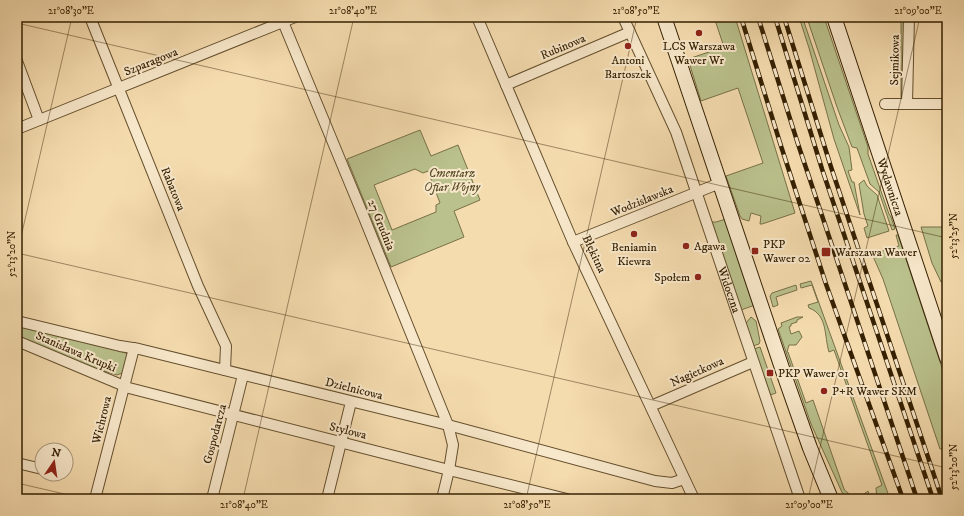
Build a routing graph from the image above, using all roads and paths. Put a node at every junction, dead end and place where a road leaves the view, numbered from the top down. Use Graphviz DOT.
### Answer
graph roads {
  1 [pos="90,17"];
  2 [pos="295,17"];
  3 [pos="477,17"];
  4 [pos="623,17"];
  5 [pos="664,17"];
  6 [pos="834,17"];
  7 [pos="909,17"];
  8 [pos="282,20"];
  9 [pos="630,32"];
  10 [pos="17,61"];
  11 [pos="506,85"];
  12 [pos="119,89"];
  13 [pos="907,103"];
  14 [pos="885,104"];
  15 [pos="947,104"];
  16 [pos="40,120"];
  17 [pos="17,129"];
  18 [pos="720,183"];
  19 [pos="696,193"];
  20 [pos="573,242"];
  21 [pos="17,321"];
  22 [pos="17,341"];
  23 [pos="134,348"];
  24 [pos="947,356"];
  25 [pos="753,362"];
  26 [pos="225,370"];
  27 [pos="243,376"];
  28 [pos="124,386"];
  29 [pos="351,402"];
  30 [pos="651,406"];
  31 [pos="233,415"];
  32 [pos="448,426"];
  33 [pos="341,442"];
  34 [pos="17,463"];
  35 [pos="34,467"];
  36 [pos="450,470"];
  37 [pos="684,479"];
  38 [pos="95,499"];
  39 [pos="212,499"];
  40 [pos="327,499"];
  41 [pos="442,499"];
  42 [pos="567,499"];
  43 [pos="694,499"];
  44 [pos="800,499"];
  45 [pos="831,499"];
  1 -- 12 [label="street, Rabatowa"];
  2 -- 8 [label="street, Szparagowa"];
  3 -- 11 [label="street, Błękitna"];
  4 -- 9 [label="street, Widoczna"];
  5 -- 18 [label="main road"];
  6 -- 24 [label="main road, Wydawnicza"];
  7 -- 13 [label="street, Sejmikowa"];
  8 -- 12 [label="street, Szparagowa"];
  8 -- 32 [label="street, 27 Grudnia"];
  9 -- 11 [label="street, Rubinowa"];
  9 -- 19 [label="street, Widoczna"];
  10 -- 16 [label="street"];
  11 -- 20 [label="street, Błękitna"];
  12 -- 16 [label="street, Szparagowa"];
  12 -- 26 [label="street, Rabatowa"];
  13 -- 14 [label="street"];
  13 -- 15 [label="street"];
  16 -- 17 [label="street, Szparagowa"];
  18 -- 19 [label="street, Wodzisławska"];
  18 -- 45 [label="main road"];
  19 -- 20 [label="street, Wodzisławska"];
  19 -- 25 [label="street, Widoczna"];
  20 -- 30 [label="street, Błękitna"];
  21 -- 23 [label="street, Dzielnicowa"];
  22 -- 28 [label="street, Stanisława Krupki"];
  23 -- 26 [label="street, Dzielnicowa"];
  23 -- 28 [label="street, Wichrowa"];
  25 -- 30 [label="street, Nagietkowa"];
  25 -- 44 [label="street, Widoczna"];
  26 -- 27 [label="street, Dzielnicowa"];
  27 -- 29 [label="street, Dzielnicowa"];
  27 -- 31 [label="street, Gospodarcza"];
  28 -- 31 [label="street, Stylowa"];
  28 -- 38 [label="street, Wichrowa"];
  29 -- 32 [label="street, Dzielnicowa"];
  29 -- 33 [label="street"];
  30 -- 37 [label="street, Błękitna"];
  31 -- 33 [label="street, Stylowa"];
  31 -- 39 [label="street, Gospodarcza"];
  32 -- 36 [label="street, 27 Grudnia"];
  32 -- 37 [label="street, Dzielnicowa"];
  33 -- 36 [label="street, Stylowa"];
  33 -- 40 [label="street"];
  34 -- 35 [label="street"];
  36 -- 41 [label="street"];
  36 -- 42 [label="street, Stylowa"];
  37 -- 43 [label="street, Błękitna"];
}
